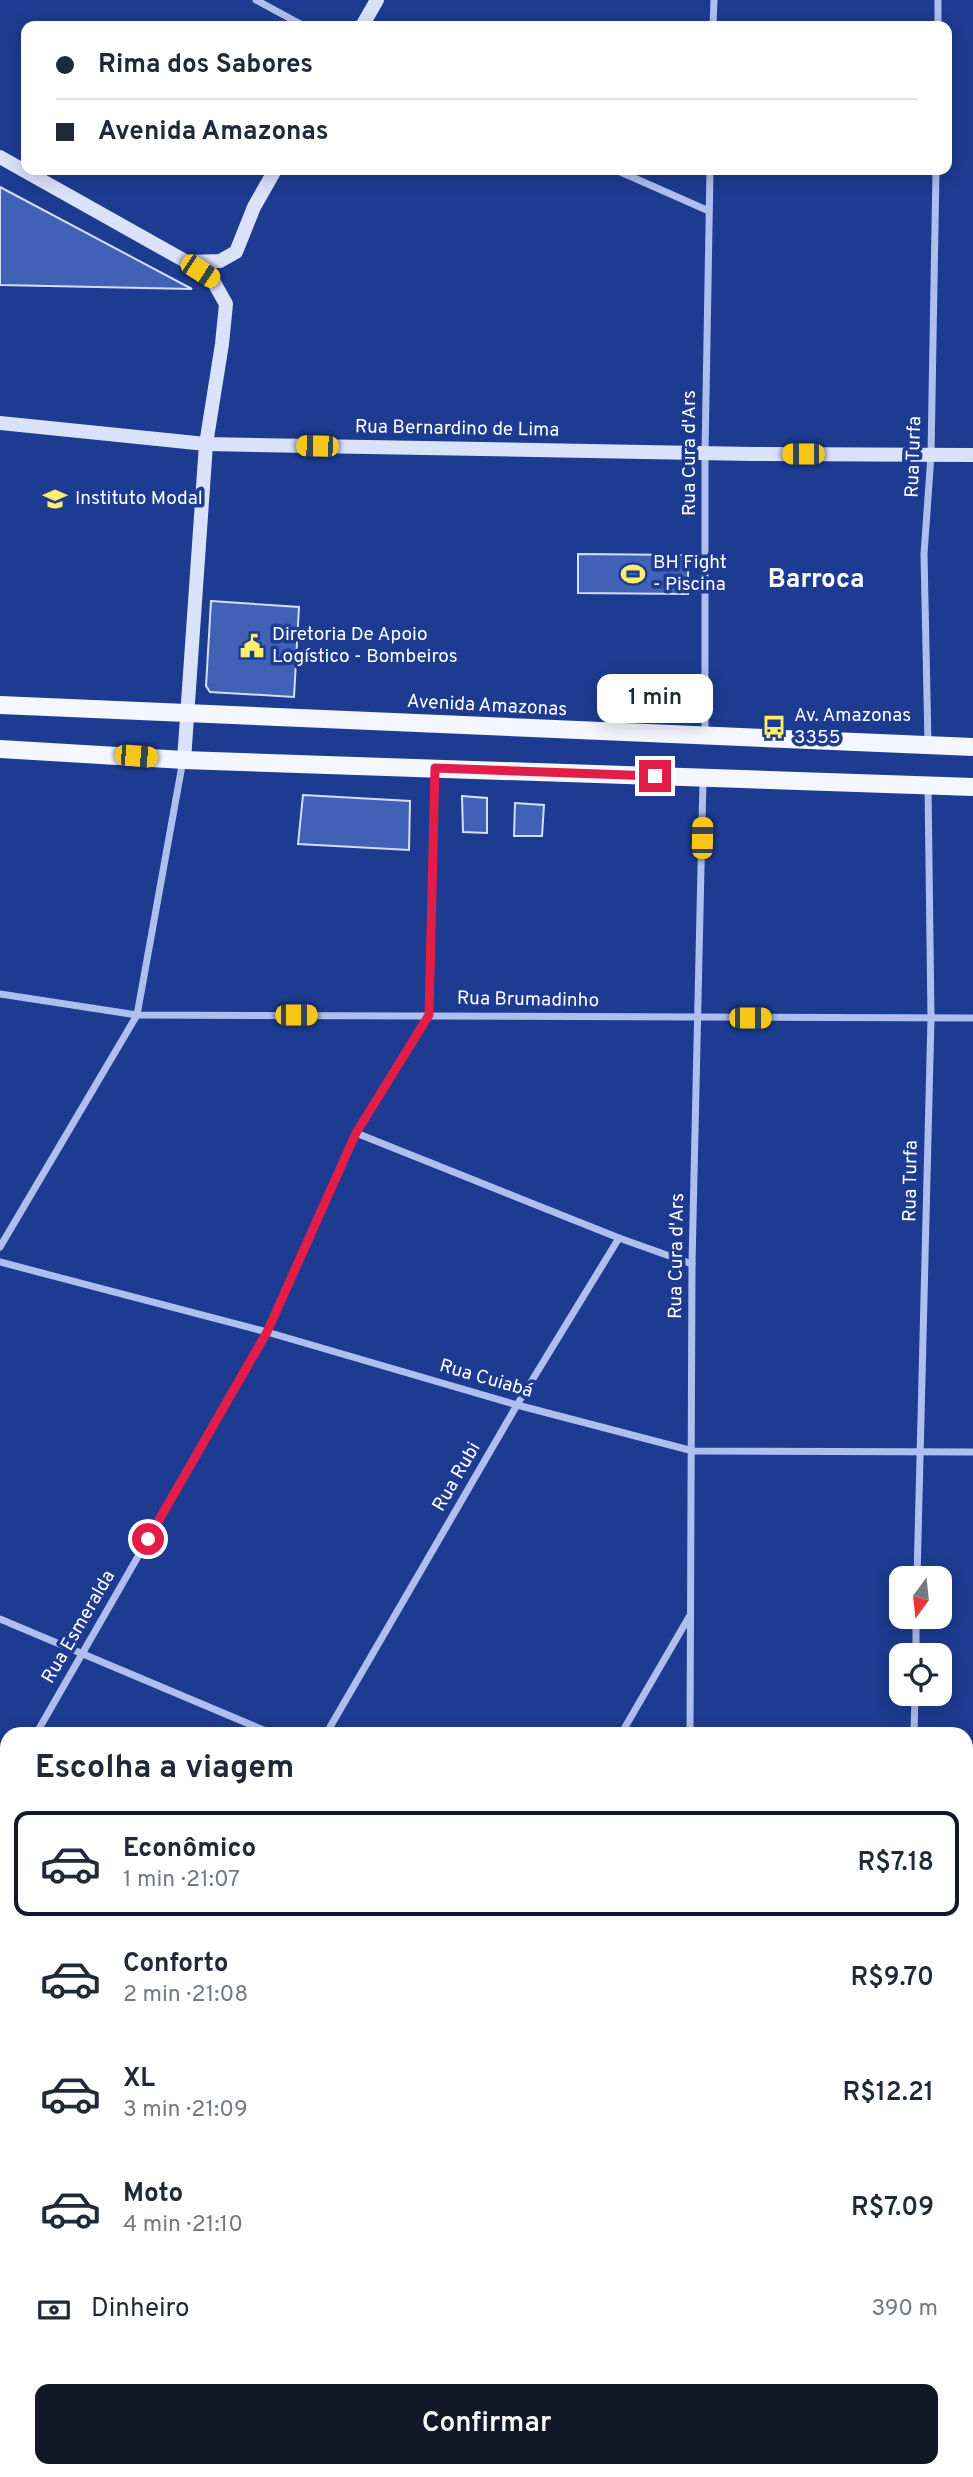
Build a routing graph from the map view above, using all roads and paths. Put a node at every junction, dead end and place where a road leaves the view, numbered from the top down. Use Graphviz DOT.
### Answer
graph roads {
  1 [pos="256,0"];
  2 [pos="377,0"];
  3 [pos="714,0"];
  4 [pos="938,0"];
  5 [pos="295,21"];
  6 [pos="365,21"];
  7 [pos="713,21"];
  8 [pos="938,21"];
  9 [pos="0,158"];
  10 [pos="21,170"];
  11 [pos="31,175"];
  12 [pos="272,175"];
  13 [pos="627,175"];
  14 [pos="710,175"];
  15 [pos="936,175"];
  16 [pos="709,211"];
  17 [pos="187,262"];
  18 [pos="0,423"];
  19 [pos="206,444"];
  20 [pos="705,453"];
  21 [pos="931,455"];
  22 [pos="973,456"];
  23 [pos="0,705"];
  24 [pos="188,713"];
  25 [pos="705,736"];
  26 [pos="928,746"];
  27 [pos="973,747"];
  28 [pos="0,749"];
  29 [pos="184,760"];
  30 [pos="435,768"];
  31 [pos="703,778"];
  32 [pos="928,785"];
  33 [pos="973,787"];
  34 [pos="0,994"];
  35 [pos="137,1015"];
  36 [pos="429,1015"];
  37 [pos="698,1018"];
  38 [pos="931,1018"];
  39 [pos="973,1018"];
  40 [pos="356,1133"];
  41 [pos="619,1238"];
  42 [pos="0,1247"];
  43 [pos="0,1262"];
  44 [pos="692,1264"];
  45 [pos="267,1332"];
  46 [pos="517,1405"];
  47 [pos="693,1451"];
  48 [pos="973,1452"];
  49 [pos="919,1453"];
  50 [pos="917,1566"];
  51 [pos="689,1617"];
  52 [pos="0,1619"];
  53 [pos="82,1653"];
  54 [pos="915,1706"];
  55 [pos="40,1727"];
  56 [pos="256,1727"];
  57 [pos="330,1727"];
  58 [pos="625,1727"];
  59 [pos="690,1727"];
  60 [pos="914,1727"];
  1 -- 5 [label="street"];
  2 -- 6 [label="street"];
  3 -- 7 [label="street"];
  4 -- 8 [label="street"];
  9 -- 10 [label="street"];
  11 -- 17 [label="street"];
  12 -- 17 [label="street"];
  13 -- 16 [label="street"];
  14 -- 16 [label="street, Rua Cura d'Ars"];
  15 -- 21 [label="street, Rua Turfa"];
  16 -- 20 [label="street, Rua Cura d'Ars"];
  17 -- 19 [label="street"];
  18 -- 19 [label="street, Rua Bernardino de Lima"];
  19 -- 20 [label="street, Rua Bernardino de Lima"];
  19 -- 24 [label="street"];
  20 -- 21 [label="street, Rua Bernardino de Lima"];
  20 -- 25 [label="street, Rua Cura d'Ars"];
  21 -- 22 [label="street, Rua Bernardino de Lima"];
  21 -- 26 [label="street, Rua Turfa"];
  23 -- 24 [label="main road, Avenida Amazonas"];
  24 -- 25 [label="main road, Avenida Amazonas"];
  24 -- 29 [label="street"];
  25 -- 26 [label="main road, Avenida Amazonas"];
  26 -- 27 [label="main road, Avenida Amazonas"];
  28 -- 29 [label="main road"];
  29 -- 30 [label="main road"];
  29 -- 35 [label="street"];
  30 -- 31 [label="main road"];
  30 -- 36 [label="street"];
  31 -- 32 [label="main road"];
  31 -- 37 [label="street, Rua Cura d'Ars"];
  32 -- 33 [label="main road"];
  32 -- 38 [label="street, Rua Turfa"];
  34 -- 35 [label="street, Rua Brumadinho"];
  35 -- 36 [label="street, Rua Brumadinho"];
  35 -- 42 [label="street"];
  36 -- 37 [label="street, Rua Brumadinho"];
  36 -- 40 [label="street, Rua Esmeralda"];
  37 -- 38 [label="street, Rua Brumadinho"];
  37 -- 44 [label="street, Rua Cura d'Ars"];
  38 -- 39 [label="street, Rua Brumadinho"];
  38 -- 49 [label="street, Rua Turfa"];
  40 -- 41 [label="street"];
  40 -- 45 [label="street, Rua Esmeralda"];
  41 -- 44 [label="street"];
  41 -- 46 [label="street, Rua Rubi"];
  43 -- 45 [label="street, Rua Cuiabá"];
  44 -- 47 [label="street, Rua Cura d'Ars"];
  45 -- 46 [label="street, Rua Cuiabá"];
  45 -- 53 [label="street, Rua Esmeralda"];
  46 -- 47 [label="street, Rua Cuiabá"];
  46 -- 57 [label="street, Rua Rubi"];
  47 -- 49 [label="street, Rua Cuiabá"];
  47 -- 51 [label="street, Rua Cura d'Ars"];
  48 -- 49 [label="street, Rua Cuiabá"];
  49 -- 50 [label="street, Rua Turfa"];
  51 -- 58 [label="street"];
  51 -- 59 [label="street, Rua Cura d'Ars"];
  52 -- 53 [label="street"];
  53 -- 55 [label="street, Rua Esmeralda"];
  53 -- 56 [label="street"];
  54 -- 60 [label="street"];
}
